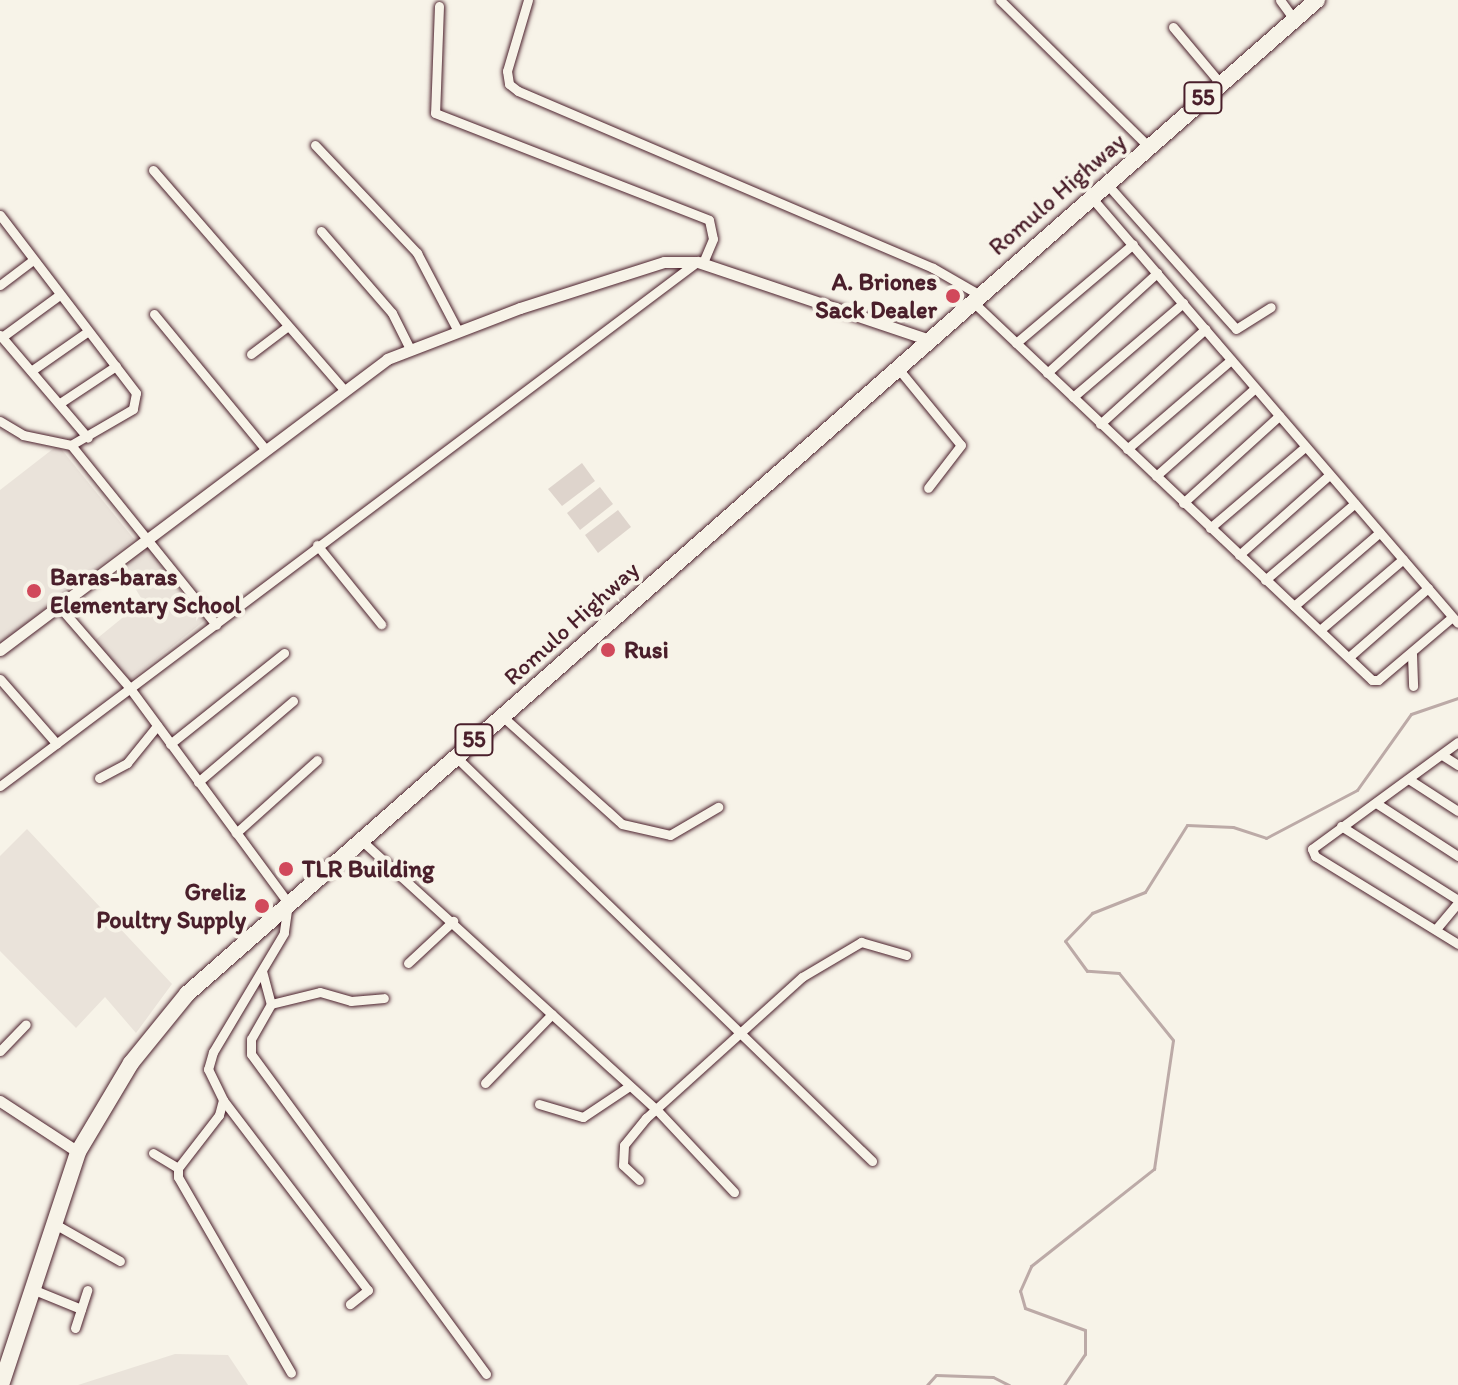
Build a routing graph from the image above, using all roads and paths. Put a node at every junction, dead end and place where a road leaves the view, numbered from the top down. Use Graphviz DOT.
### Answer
graph roads {
  1 [pos="528,0"];
  2 [pos="1000,0"];
  3 [pos="1280,0"];
  4 [pos="1317,0"];
  5 [pos="439,6"];
  6 [pos="1294,19"];
  7 [pos="1173,27"];
  8 [pos="1220,83"];
  9 [pos="315,145"];
  10 [pos="1148,146"];
  11 [pos="153,170"];
  12 [pos="1106,183"];
  13 [pos="1091,197"];
  14 [pos="0,215"];
  15 [pos="4,228"];
  16 [pos="321,231"];
  17 [pos="1133,244"];
  18 [pos="33,260"];
  19 [pos="701,262"];
  20 [pos="1157,273"];
  21 [pos="0,285"];
  22 [pos="58,296"];
  23 [pos="975,297"];
  24 [pos="1183,303"];
  25 [pos="1271,307"];
  26 [pos="154,314"];
  27 [pos="288,326"];
  28 [pos="1205,329"];
  29 [pos="458,331"];
  30 [pos="87,332"];
  31 [pos="1,336"];
  32 [pos="927,339"];
  33 [pos="1016,343"];
  34 [pos="410,349"];
  35 [pos="251,354"];
  36 [pos="1231,360"];
  37 [pos="116,366"];
  38 [pos="896,366"];
  39 [pos="31,371"];
  40 [pos="1047,373"];
  41 [pos="1255,388"];
  42 [pos="345,391"];
  43 [pos="1073,397"];
  44 [pos="60,403"];
  45 [pos="1279,416"];
  46 [pos="0,421"];
  47 [pos="1100,424"];
  48 [pos="88,438"];
  49 [pos="71,445"];
  50 [pos="1305,447"];
  51 [pos="1127,449"];
  52 [pos="266,450"];
  53 [pos="1329,475"];
  54 [pos="1156,476"];
  55 [pos="928,488"];
  56 [pos="1183,503"];
  57 [pos="1355,503"];
  58 [pos="1210,528"];
  59 [pos="1380,532"];
  60 [pos="147,539"];
  61 [pos="317,545"];
  62 [pos="1239,555"];
  63 [pos="1403,559"];
  64 [pos="1265,580"];
  65 [pos="1428,588"];
  66 [pos="58,605"];
  67 [pos="1294,606"];
  68 [pos="1454,621"];
  69 [pos="381,624"];
  70 [pos="216,625"];
  71 [pos="1320,630"];
  72 [pos="0,650"];
  73 [pos="284,653"];
  74 [pos="1412,654"];
  75 [pos="1349,657"];
  76 [pos="0,679"];
  77 [pos="1413,686"];
  78 [pos="129,687"];
  79 [pos="293,701"];
  80 [pos="502,716"];
  81 [pos="157,726"];
  82 [pos="1458,742"];
  83 [pos="57,744"];
  84 [pos="170,744"];
  85 [pos="1442,755"];
  86 [pos="455,757"];
  87 [pos="317,760"];
  88 [pos="1458,765"];
  89 [pos="99,778"];
  90 [pos="1410,780"];
  91 [pos="198,782"];
  92 [pos="0,786"];
  93 [pos="1376,803"];
  94 [pos="718,807"];
  95 [pos="1458,811"];
  96 [pos="1341,826"];
  97 [pos="236,833"];
  98 [pos="361,840"];
  99 [pos="1458,856"];
  100 [pos="1458,901"];
  101 [pos="288,903"];
  102 [pos="453,921"];
  103 [pos="1436,929"];
  104 [pos="1458,944"];
  105 [pos="906,955"];
  106 [pos="408,963"];
  107 [pos="262,971"];
  108 [pos="384,998"];
  109 [pos="271,1004"];
  110 [pos="552,1014"];
  111 [pos="26,1024"];
  112 [pos="742,1029"];
  113 [pos="0,1051"];
  114 [pos="485,1083"];
  115 [pos="628,1087"];
  116 [pos="223,1100"];
  117 [pos="0,1101"];
  118 [pos="539,1104"];
  119 [pos="656,1109"];
  120 [pos="78,1152"];
  121 [pos="153,1153"];
  122 [pos="872,1161"];
  123 [pos="178,1168"];
  124 [pos="639,1180"];
  125 [pos="734,1192"];
  126 [pos="52,1223"];
  127 [pos="120,1261"];
  128 [pos="32,1289"];
  129 [pos="87,1290"];
  130 [pos="350,1304"];
  131 [pos="81,1309"];
  132 [pos="75,1328"];
  133 [pos="291,1373"];
  134 [pos="486,1374"];
  135 [pos="1,1385"];
  1 -- 23 [label="street"];
  2 -- 10 [label="street"];
  3 -- 6 [label="street"];
  4 -- 6 [label="highway, Romulo Highway / 55"];
  5 -- 19 [label="street"];
  6 -- 8 [label="highway, Romulo Highway / 55"];
  7 -- 8 [label="street"];
  8 -- 10 [label="highway, Romulo Highway / 55"];
  9 -- 29 [label="street"];
  10 -- 12 [label="highway, Romulo Highway / 55"];
  11 -- 27 [label="street"];
  12 -- 13 [label="highway, Romulo Highway / 55"];
  12 -- 25 [label="street"];
  13 -- 17 [label="street"];
  13 -- 23 [label="highway, Romulo Highway / 55"];
  14 -- 15 [label="street"];
  15 -- 18 [label="street"];
  16 -- 34 [label="street"];
  17 -- 20 [label="street"];
  17 -- 33 [label="street"];
  18 -- 21 [label="street"];
  18 -- 22 [label="street"];
  19 -- 29 [label="street"];
  19 -- 32 [label="street"];
  19 -- 61 [label="street"];
  20 -- 24 [label="street"];
  20 -- 40 [label="street"];
  22 -- 30 [label="street"];
  22 -- 31 [label="street"];
  23 -- 32 [label="highway, Romulo Highway / 55"];
  23 -- 33 [label="street"];
  24 -- 28 [label="street"];
  24 -- 43 [label="street"];
  26 -- 52 [label="street"];
  27 -- 35 [label="street"];
  27 -- 42 [label="street"];
  28 -- 36 [label="street"];
  28 -- 47 [label="street"];
  29 -- 34 [label="street"];
  30 -- 37 [label="street"];
  30 -- 39 [label="street"];
  31 -- 39 [label="street"];
  32 -- 38 [label="highway, Romulo Highway / 55"];
  33 -- 40 [label="street"];
  34 -- 42 [label="street"];
  36 -- 41 [label="street"];
  36 -- 51 [label="street"];
  37 -- 44 [label="street"];
  37 -- 48 [label="street"];
  38 -- 55 [label="street"];
  38 -- 80 [label="highway, Romulo Highway / 55"];
  39 -- 44 [label="street"];
  40 -- 43 [label="street"];
  41 -- 45 [label="street"];
  41 -- 54 [label="street"];
  42 -- 52 [label="street"];
  43 -- 47 [label="street"];
  44 -- 48 [label="street"];
  45 -- 50 [label="street"];
  45 -- 56 [label="street"];
  46 -- 49 [label="street"];
  47 -- 51 [label="street"];
  48 -- 49 [label="street"];
  49 -- 60 [label="street"];
  50 -- 53 [label="street"];
  50 -- 58 [label="street"];
  51 -- 54 [label="street"];
  52 -- 60 [label="street"];
  53 -- 57 [label="street"];
  53 -- 62 [label="street"];
  54 -- 56 [label="street"];
  56 -- 58 [label="street"];
  57 -- 59 [label="street"];
  57 -- 64 [label="street"];
  58 -- 62 [label="street"];
  59 -- 63 [label="street"];
  59 -- 67 [label="street"];
  60 -- 66 [label="street"];
  60 -- 70 [label="street"];
  61 -- 69 [label="street"];
  61 -- 70 [label="street"];
  62 -- 64 [label="street"];
  63 -- 65 [label="street"];
  63 -- 71 [label="street"];
  64 -- 67 [label="street"];
  65 -- 68 [label="street"];
  65 -- 75 [label="street"];
  66 -- 72 [label="street"];
  66 -- 78 [label="street"];
  67 -- 71 [label="street"];
  68 -- 74 [label="street"];
  70 -- 78 [label="street"];
  71 -- 75 [label="street"];
  73 -- 84 [label="street"];
  74 -- 75 [label="street"];
  74 -- 77 [label="street"];
  76 -- 83 [label="street"];
  78 -- 81 [label="street"];
  78 -- 83 [label="street"];
  79 -- 91 [label="street"];
  80 -- 86 [label="highway, Romulo Highway / 55"];
  80 -- 94 [label="street"];
  81 -- 84 [label="street"];
  81 -- 89 [label="street"];
  82 -- 85 [label="street"];
  83 -- 92 [label="street"];
  84 -- 91 [label="street"];
  85 -- 88 [label="street"];
  85 -- 90 [label="street"];
  86 -- 98 [label="highway, Romulo Highway / 55"];
  86 -- 112 [label="street"];
  87 -- 97 [label="street"];
  90 -- 93 [label="street"];
  90 -- 95 [label="street"];
  91 -- 97 [label="street"];
  93 -- 96 [label="street"];
  93 -- 99 [label="street"];
  96 -- 100 [label="street"];
  96 -- 103 [label="street"];
  97 -- 101 [label="street"];
  98 -- 101 [label="highway, Romulo Highway / 55"];
  98 -- 102 [label="street"];
  100 -- 103 [label="street"];
  101 -- 107 [label="street"];
  101 -- 120 [label="highway, Romulo Highway / 55"];
  102 -- 106 [label="street"];
  102 -- 110 [label="street"];
  103 -- 104 [label="street"];
  105 -- 112 [label="street"];
  107 -- 109 [label="street"];
  107 -- 116 [label="street"];
  108 -- 109 [label="street"];
  109 -- 134 [label="street"];
  110 -- 114 [label="street"];
  110 -- 115 [label="street"];
  111 -- 113 [label="street"];
  112 -- 119 [label="street"];
  112 -- 122 [label="street"];
  115 -- 118 [label="street"];
  115 -- 119 [label="street"];
  116 -- 123 [label="street"];
  116 -- 130 [label="street"];
  117 -- 120 [label="street"];
  119 -- 124 [label="street"];
  119 -- 125 [label="street"];
  120 -- 126 [label="highway, Romulo Highway / 55"];
  121 -- 123 [label="street"];
  123 -- 133 [label="street"];
  126 -- 127 [label="street"];
  126 -- 128 [label="highway, Romulo Highway / 55"];
  128 -- 131 [label="street"];
  128 -- 135 [label="highway, Romulo Highway / 55"];
  129 -- 131 [label="street"];
  131 -- 132 [label="street"];
}
